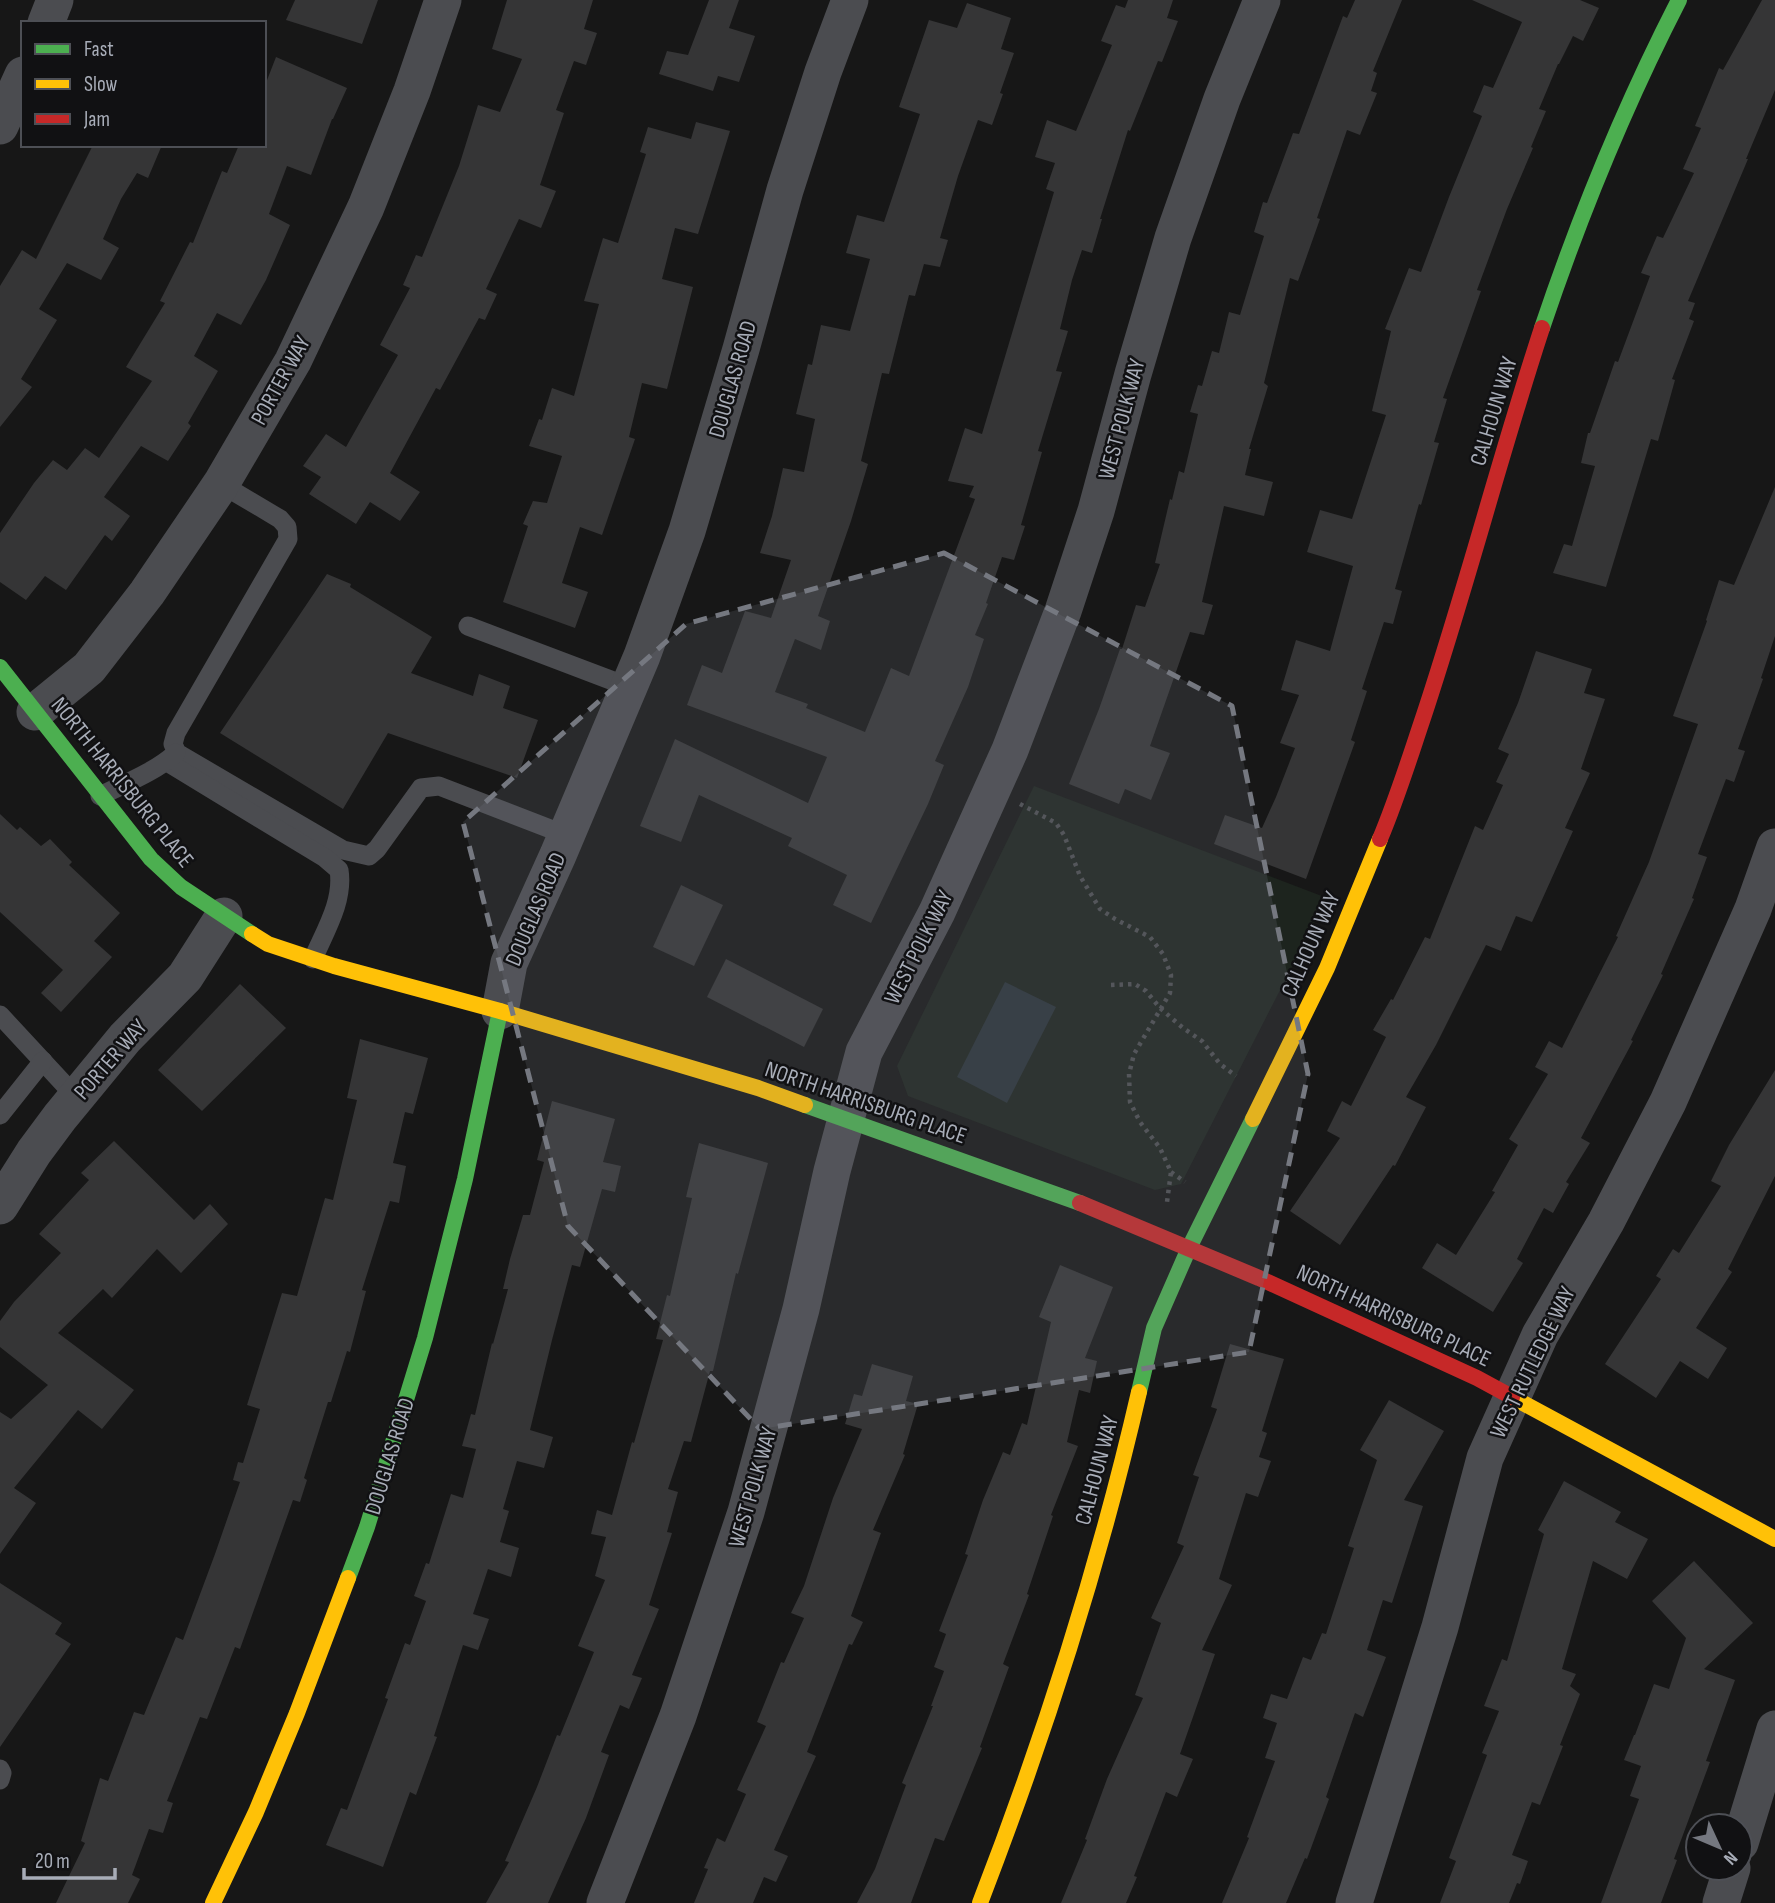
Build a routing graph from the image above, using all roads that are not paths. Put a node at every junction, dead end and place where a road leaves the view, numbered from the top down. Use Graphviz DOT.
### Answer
graph roads {
  1 [pos="55,0"];
  2 [pos="443,0"];
  3 [pos="850,0"];
  4 [pos="1262,0"];
  5 [pos="1679,0"];
  6 [pos="47,21"];
  7 [pos="21,80"];
  8 [pos="0,127"];
  9 [pos="221,484"];
  10 [pos="468,626"];
  11 [pos="0,667"];
  12 [pos="629,687"];
  13 [pos="35,712"];
  14 [pos="172,757"];
  15 [pos="100,796"];
  16 [pos="566,835"];
  17 [pos="1775,847"];
  18 [pos="224,916"];
  19 [pos="313,959"];
  20 [pos="500,1011"];
  21 [pos="0,1015"];
  22 [pos="43,1060"];
  23 [pos="76,1097"];
  24 [pos="0,1115"];
  25 [pos="845,1119"];
  26 [pos="0,1206"];
  27 [pos="1189,1248"];
  28 [pos="1513,1396"];
  29 [pos="1775,1539"];
  30 [pos="1775,1729"];
  31 [pos="0,1769"];
  32 [pos="0,1780"];
  33 [pos="1750,1812"];
  34 [pos="1728,1882"];
  35 [pos="213,1903"];
  36 [pos="605,1903"];
  37 [pos="980,1903"];
  38 [pos="1354,1903"];
  39 [pos="1721,1903"];
  1 -- 6 [label="street"];
  2 -- 9 [label="street, PORTER WAY"];
  3 -- 12 [label="street, DOUGLAS ROAD"];
  4 -- 25 [label="street, WEST POLK WAY"];
  5 -- 27 [label="street, CALHOUN WAY"];
  7 -- 8 [label="street"];
  9 -- 13 [label="street, PORTER WAY"];
  9 -- 14 [label="lane"];
  10 -- 12 [label="lane"];
  11 -- 13 [label="street, NORTH HARRISBURG PLACE"];
  12 -- 16 [label="street, DOUGLAS ROAD"];
  13 -- 15 [label="street, NORTH HARRISBURG PLACE"];
  14 -- 15 [label="lane"];
  14 -- 16 [label="lane"];
  14 -- 19 [label="lane"];
  15 -- 18 [label="street, NORTH HARRISBURG PLACE"];
  16 -- 20 [label="street, DOUGLAS ROAD"];
  17 -- 28 [label="street, WEST RUTLEDGE WAY"];
  18 -- 19 [label="street, NORTH HARRISBURG PLACE"];
  18 -- 23 [label="street, PORTER WAY"];
  19 -- 20 [label="street, NORTH HARRISBURG PLACE"];
  20 -- 25 [label="street, NORTH HARRISBURG PLACE"];
  20 -- 35 [label="street, DOUGLAS ROAD"];
  21 -- 22 [label="lane"];
  22 -- 23 [label="lane"];
  22 -- 24 [label="lane"];
  23 -- 26 [label="street, PORTER WAY"];
  25 -- 27 [label="street, NORTH HARRISBURG PLACE"];
  25 -- 36 [label="street, WEST POLK WAY"];
  27 -- 28 [label="street, NORTH HARRISBURG PLACE"];
  27 -- 37 [label="street, CALHOUN WAY"];
  28 -- 29 [label="street, NORTH HARRISBURG PLACE"];
  28 -- 38 [label="street, WEST RUTLEDGE WAY"];
  30 -- 33 [label="street"];
  31 -- 32 [label="lane"];
  34 -- 39 [label="street"];
}
